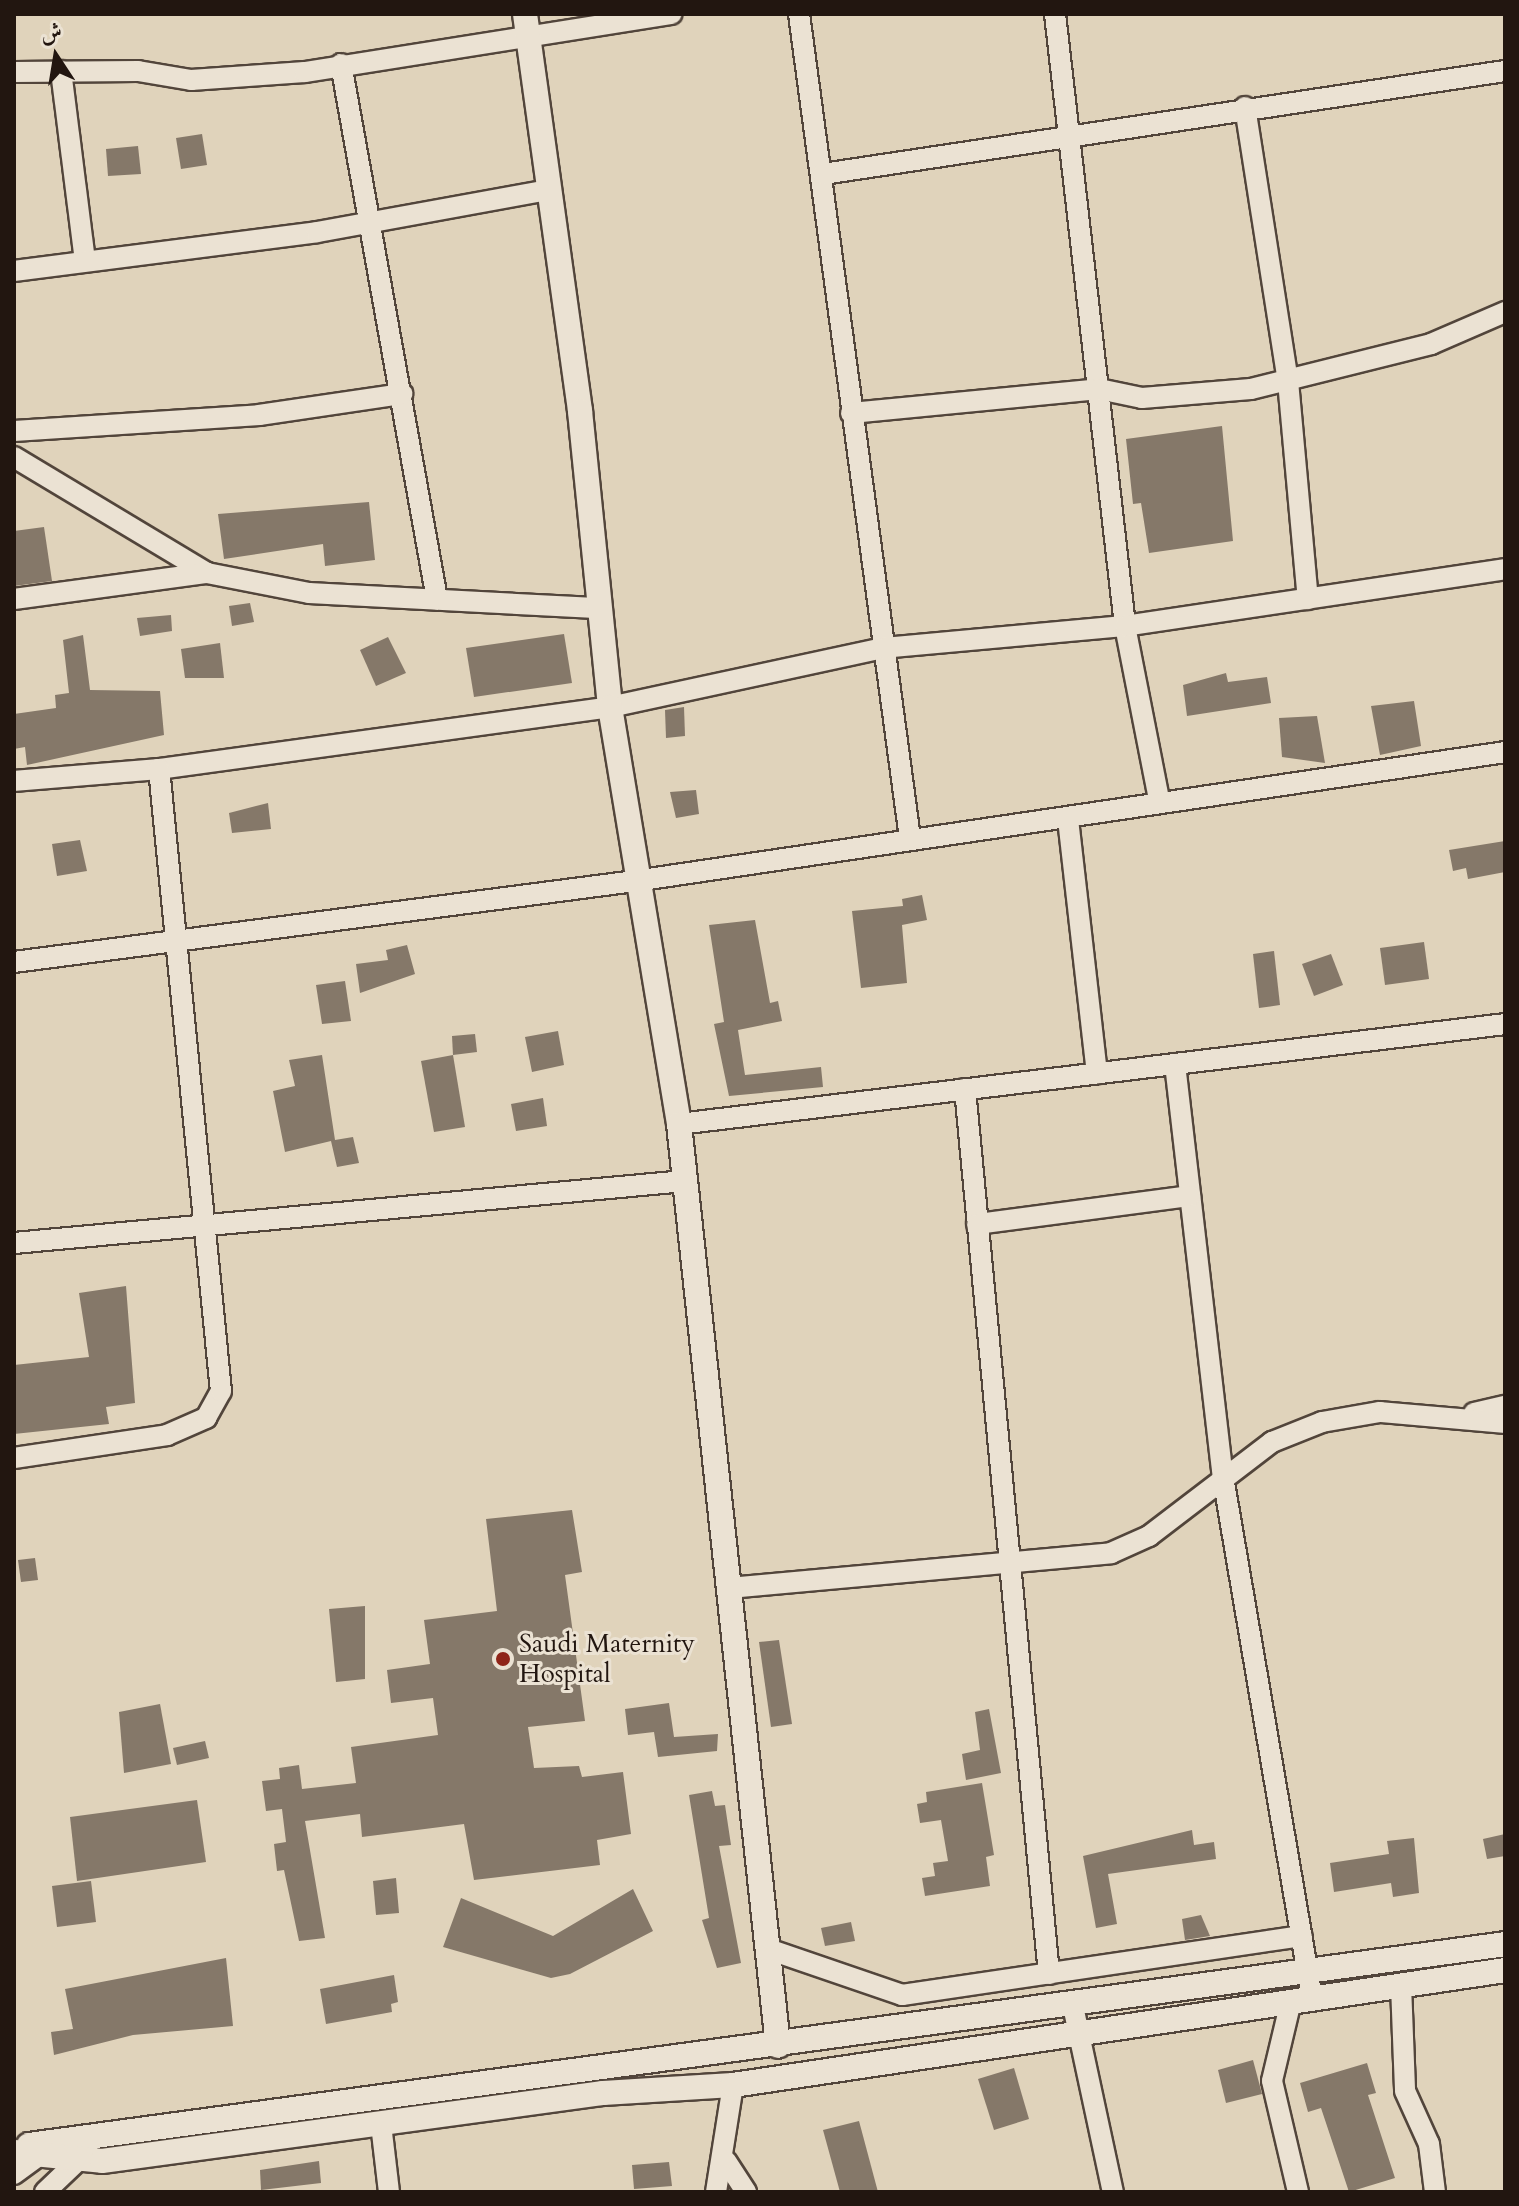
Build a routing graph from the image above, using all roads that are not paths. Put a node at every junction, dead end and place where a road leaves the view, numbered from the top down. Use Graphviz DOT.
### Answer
graph roads {
  1 [pos="671,14"];
  2 [pos="799,14"];
  3 [pos="1055,14"];
  4 [pos="526,24"];
  5 [pos="341,64"];
  6 [pos="61,71"];
  7 [pos="1505,71"];
  8 [pos="14,72"];
  9 [pos="1245,107"];
  10 [pos="1065,141"];
  11 [pos="823,174"];
  12 [pos="549,190"];
  13 [pos="372,223"];
  14 [pos="85,260"];
  15 [pos="14,271"];
  16 [pos="1505,312"];
  17 [pos="1288,381"];
  18 [pos="1099,389"];
  19 [pos="402,394"];
  20 [pos="851,413"];
  21 [pos="14,431"];
  22 [pos="18,464"];
  23 [pos="1505,569"];
  24 [pos="207,573"];
  25 [pos="14,599"];
  26 [pos="437,599"];
  27 [pos="1308,599"];
  28 [pos="596,608"];
  29 [pos="1125,626"];
  30 [pos="883,648"];
  31 [pos="610,707"];
  32 [pos="1505,752"];
  33 [pos="159,769"];
  34 [pos="14,781"];
  35 [pos="1159,800"];
  36 [pos="1068,819"];
  37 [pos="910,838"];
  38 [pos="635,881"];
  39 [pos="172,937"];
  40 [pos="14,962"];
  41 [pos="1505,1024"];
  42 [pos="1175,1064"];
  43 [pos="1097,1073"];
  44 [pos="965,1089"];
  45 [pos="679,1124"];
  46 [pos="685,1181"];
  47 [pos="1190,1196"];
  48 [pos="201,1223"];
  49 [pos="977,1224"];
  50 [pos="14,1243"];
  51 [pos="1505,1406"];
  52 [pos="1466,1415"];
  53 [pos="1505,1423"];
  54 [pos="14,1458"];
  55 [pos="1223,1477"];
  56 [pos="1008,1562"];
  57 [pos="729,1588"];
  58 [pos="1302,1936"];
  59 [pos="1505,1944"];
  60 [pos="768,1949"];
  61 [pos="1167,1959"];
  62 [pos="1505,1970"];
  63 [pos="1309,1973"];
  64 [pos="1049,1974"];
  65 [pos="997,1981"];
  66 [pos="1401,1985"];
  67 [pos="1173,1991"];
  68 [pos="1301,1999"];
  69 [pos="1073,2006"];
  70 [pos="1005,2015"];
  71 [pos="1076,2032"];
  72 [pos="778,2046"];
  73 [pos="602,2081"];
  74 [pos="733,2085"];
  75 [pos="196,2124"];
  76 [pos="381,2124"];
  77 [pos="99,2137"];
  78 [pos="58,2143"];
  79 [pos="14,2146"];
  80 [pos="200,2149"];
  81 [pos="25,2155"];
  82 [pos="79,2160"];
  83 [pos="726,2161"];
  84 [pos="14,2174"];
  85 [pos="45,2192"];
  86 [pos="389,2192"];
  87 [pos="716,2192"];
  88 [pos="746,2192"];
  89 [pos="1113,2192"];
  90 [pos="1298,2192"];
  91 [pos="1435,2192"];
  1 -- 4 [label="street"];
  2 -- 11 [label="street"];
  3 -- 10 [label="street"];
  4 -- 5 [label="street"];
  4 -- 12 [label="street"];
  5 -- 6 [label="street"];
  5 -- 13 [label="street"];
  6 -- 8 [label="street"];
  6 -- 14 [label="street"];
  7 -- 9 [label="street"];
  9 -- 10 [label="street"];
  9 -- 17 [label="street"];
  10 -- 11 [label="street"];
  10 -- 18 [label="street"];
  11 -- 20 [label="street"];
  12 -- 13 [label="street"];
  12 -- 28 [label="street"];
  13 -- 14 [label="street"];
  13 -- 19 [label="street"];
  14 -- 15 [label="street"];
  16 -- 17 [label="street"];
  17 -- 18 [label="street"];
  17 -- 27 [label="street"];
  18 -- 20 [label="street"];
  18 -- 29 [label="street"];
  19 -- 21 [label="street"];
  19 -- 26 [label="street"];
  20 -- 30 [label="street"];
  22 -- 24 [label="street"];
  23 -- 27 [label="street"];
  24 -- 25 [label="street"];
  24 -- 26 [label="street"];
  26 -- 28 [label="street"];
  27 -- 29 [label="street"];
  28 -- 31 [label="street"];
  29 -- 30 [label="street"];
  29 -- 35 [label="street"];
  30 -- 31 [label="street"];
  30 -- 37 [label="street"];
  31 -- 33 [label="street"];
  31 -- 38 [label="street"];
  32 -- 35 [label="street"];
  33 -- 34 [label="street"];
  33 -- 39 [label="street"];
  35 -- 36 [label="street"];
  36 -- 37 [label="street"];
  36 -- 43 [label="street"];
  37 -- 38 [label="street"];
  38 -- 39 [label="street"];
  38 -- 45 [label="street"];
  39 -- 40 [label="street"];
  39 -- 48 [label="street"];
  41 -- 42 [label="street"];
  42 -- 43 [label="street"];
  42 -- 47 [label="street"];
  43 -- 44 [label="street"];
  44 -- 45 [label="street"];
  44 -- 49 [label="street"];
  45 -- 46 [label="street"];
  46 -- 48 [label="street"];
  46 -- 57 [label="street"];
  47 -- 49 [label="street"];
  47 -- 55 [label="street"];
  48 -- 50 [label="street"];
  48 -- 54 [label="street"];
  49 -- 56 [label="street"];
  51 -- 52 [label="street"];
  52 -- 53 [label="street"];
  52 -- 55 [label="street"];
  55 -- 56 [label="street"];
  55 -- 58 [label="street"];
  56 -- 57 [label="street"];
  56 -- 64 [label="street"];
  57 -- 60 [label="street"];
  58 -- 61 [label="street"];
  58 -- 63 [label="street"];
  59 -- 63 [label="street"];
  60 -- 65 [label="street"];
  60 -- 72 [label="street"];
  61 -- 64 [label="street"];
  61 -- 67 [label="street"];
  62 -- 66 [label="street"];
  63 -- 67 [label="street"];
  63 -- 68 [label="street"];
  64 -- 65 [label="street"];
  65 -- 70 [label="street"];
  66 -- 68 [label="street"];
  66 -- 91 [label="street"];
  67 -- 69 [label="street"];
  68 -- 71 [label="street"];
  68 -- 90 [label="street"];
  69 -- 70 [label="street"];
  69 -- 71 [label="street"];
  70 -- 72 [label="street"];
  71 -- 74 [label="street"];
  71 -- 89 [label="street"];
  72 -- 73 [label="street"];
  73 -- 74 [label="street"];
  73 -- 75 [label="street"];
  73 -- 76 [label="street"];
  74 -- 83 [label="street"];
  75 -- 77 [label="street"];
  75 -- 80 [label="street"];
  76 -- 80 [label="street"];
  76 -- 86 [label="street"];
  77 -- 78 [label="street"];
  77 -- 82 [label="street"];
  78 -- 79 [label="street"];
  78 -- 81 [label="street"];
  80 -- 82 [label="street"];
  81 -- 82 [label="street"];
  81 -- 84 [label="street"];
  82 -- 85 [label="street"];
  83 -- 87 [label="street"];
  83 -- 88 [label="street"];
}
